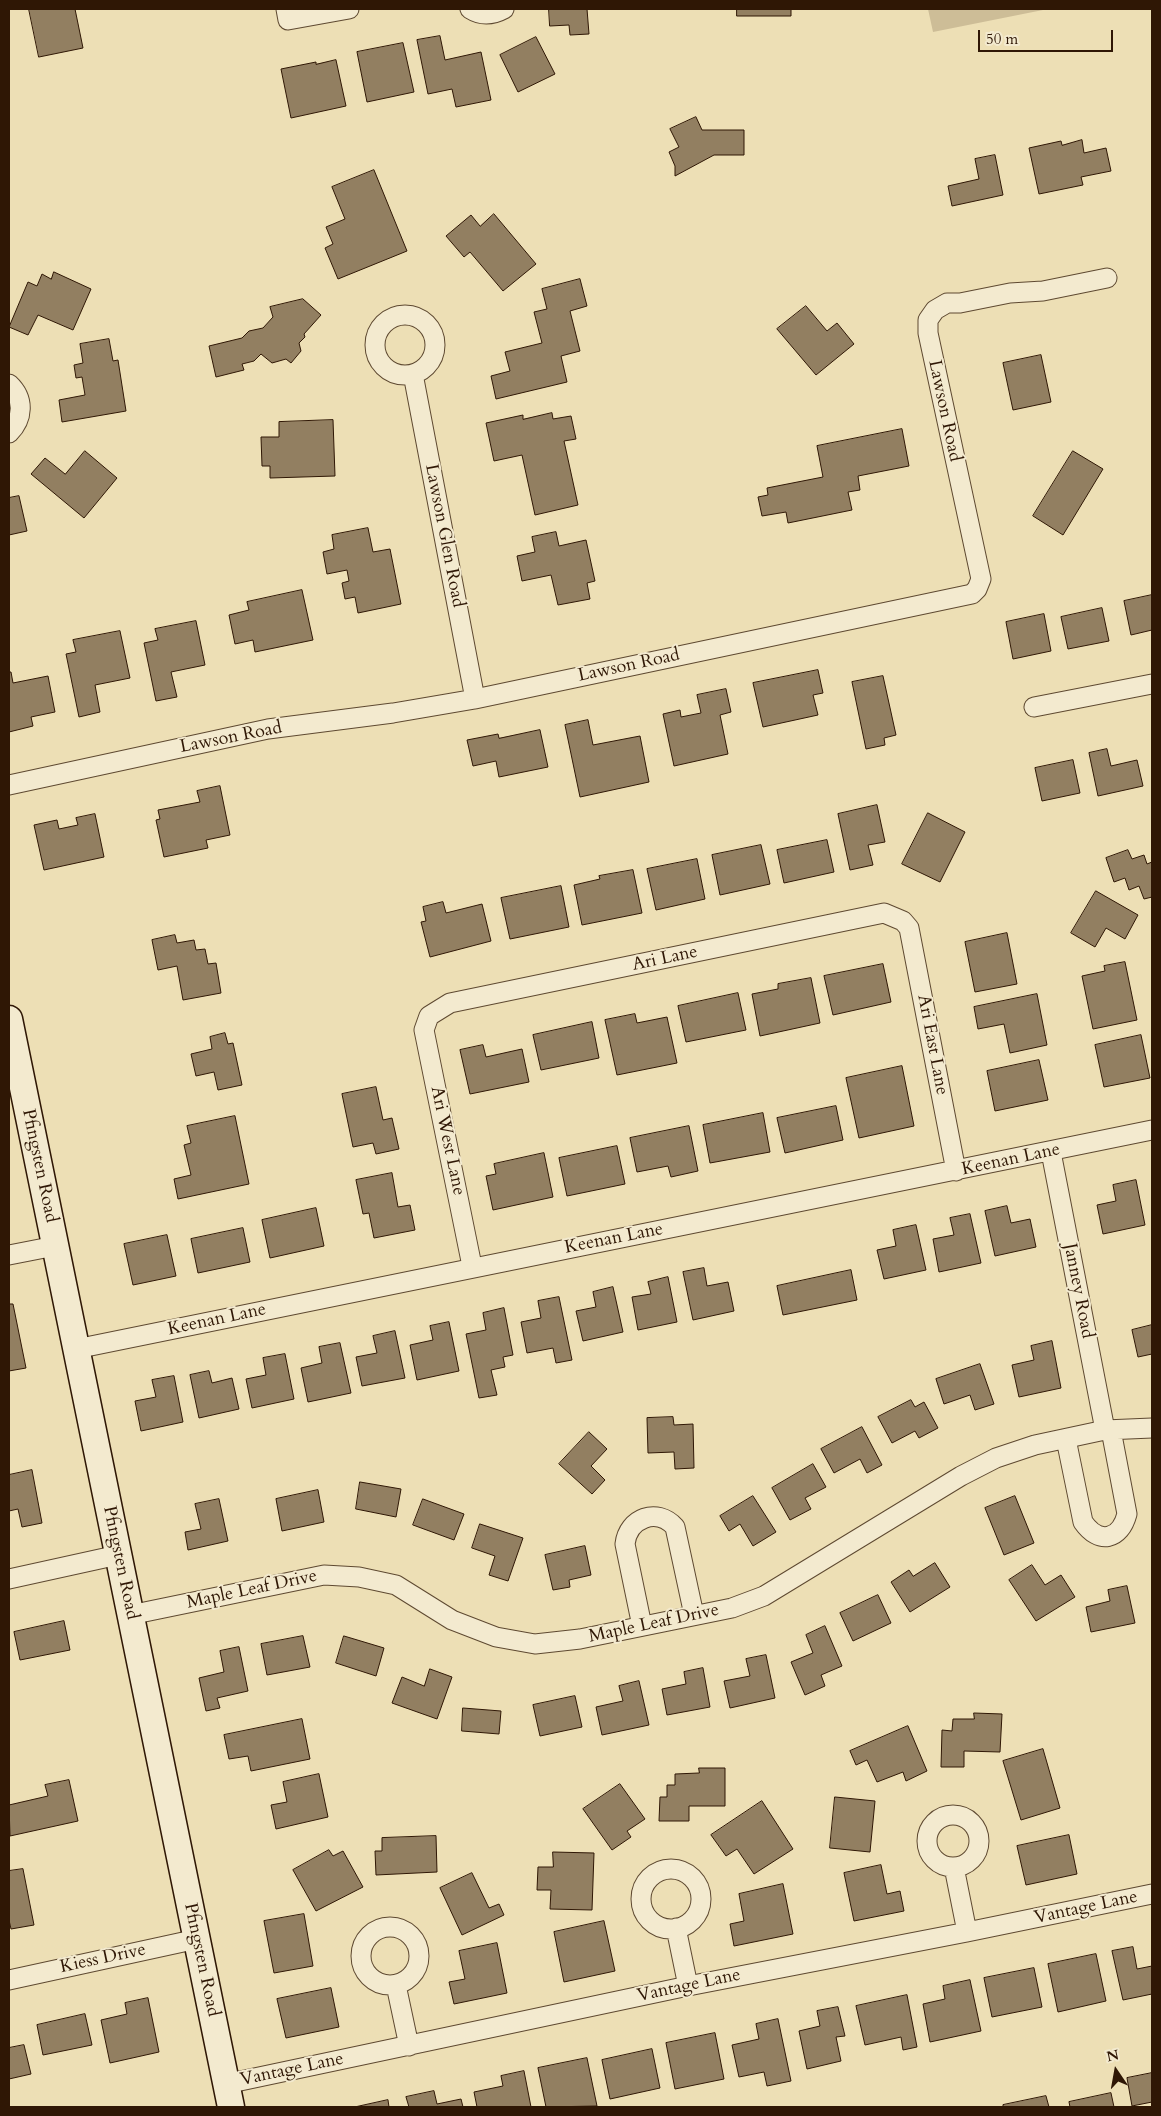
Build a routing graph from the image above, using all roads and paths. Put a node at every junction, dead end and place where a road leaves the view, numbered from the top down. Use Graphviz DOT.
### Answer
graph roads {
  1 [pos="349,9"];
  2 [pos="470,9"];
  3 [pos="504,9"];
  4 [pos="287,14"];
  5 [pos="1107,278"];
  6 [pos="413,374"];
  7 [pos="9,384"];
  8 [pos="9,433"];
  9 [pos="1152,684"];
  10 [pos="475,699"];
  11 [pos="1034,707"];
  12 [pos="9,784"];
  13 [pos="903,921"];
  14 [pos="429,1016"];
  15 [pos="9,1019"];
  16 [pos="1152,1130"];
  17 [pos="1051,1152"];
  18 [pos="956,1171"];
  19 [pos="55,1246"];
  20 [pos="9,1255"];
  21 [pos="472,1266"];
  22 [pos="76,1350"];
  23 [pos="1152,1428"];
  24 [pos="1108,1430"];
  25 [pos="1066,1439"];
  26 [pos="118,1555"];
  27 [pos="9,1578"];
  28 [pos="130,1615"];
  29 [pos="694,1615"];
  30 [pos="642,1626"];
  31 [pos="954,1867"];
  32 [pos="1152,1894"];
  33 [pos="676,1928"];
  34 [pos="967,1932"];
  35 [pos="196,1939"];
  36 [pos="9,1980"];
  37 [pos="396,1985"];
  38 [pos="688,1986"];
  39 [pos="409,2046"];
  40 [pos="228,2095"];
  1 -- 4 [label="street"];
  2 -- 3 [label="street"];
  5 -- 10 [label="street, Lawson Road"];
  6 -- 10 [label="street, Lawson Glen Road"];
  7 -- 8 [label="street"];
  9 -- 11 [label="street"];
  10 -- 12 [label="street, Lawson Road"];
  13 -- 14 [label="street, Ari Lane"];
  13 -- 18 [label="street, Ari East Lane"];
  14 -- 21 [label="street, Ari West Lane"];
  15 -- 19 [label="main road, Pfingsten Road"];
  16 -- 17 [label="street, Keenan Lane"];
  17 -- 18 [label="street, Keenan Lane"];
  17 -- 24 [label="street, Janney Road"];
  18 -- 21 [label="street, Keenan Lane"];
  19 -- 20 [label="street"];
  19 -- 22 [label="main road, Pfingsten Road"];
  21 -- 22 [label="street, Keenan Lane"];
  22 -- 26 [label="main road, Pfingsten Road"];
  23 -- 24 [label="street, Maple Leaf Drive"];
  24 -- 25 [label="street, Maple Leaf Drive"];
  24 -- 25 [label="street, Janney Road"];
  25 -- 29 [label="street, Maple Leaf Drive"];
  26 -- 27 [label="street"];
  26 -- 28 [label="main road, Pfingsten Road"];
  28 -- 30 [label="street, Maple Leaf Drive"];
  28 -- 35 [label="main road, Pfingsten Road"];
  29 -- 30 [label="street, Maple Leaf Drive"];
  29 -- 30 [label="street"];
  31 -- 34 [label="street"];
  32 -- 34 [label="street, Vantage Lane"];
  33 -- 38 [label="street"];
  34 -- 38 [label="street, Vantage Lane"];
  35 -- 36 [label="street, Kiess Drive"];
  35 -- 40 [label="main road, Pfingsten Road"];
  37 -- 39 [label="street"];
  38 -- 39 [label="street, Vantage Lane"];
  39 -- 40 [label="street, Vantage Lane"];
}
